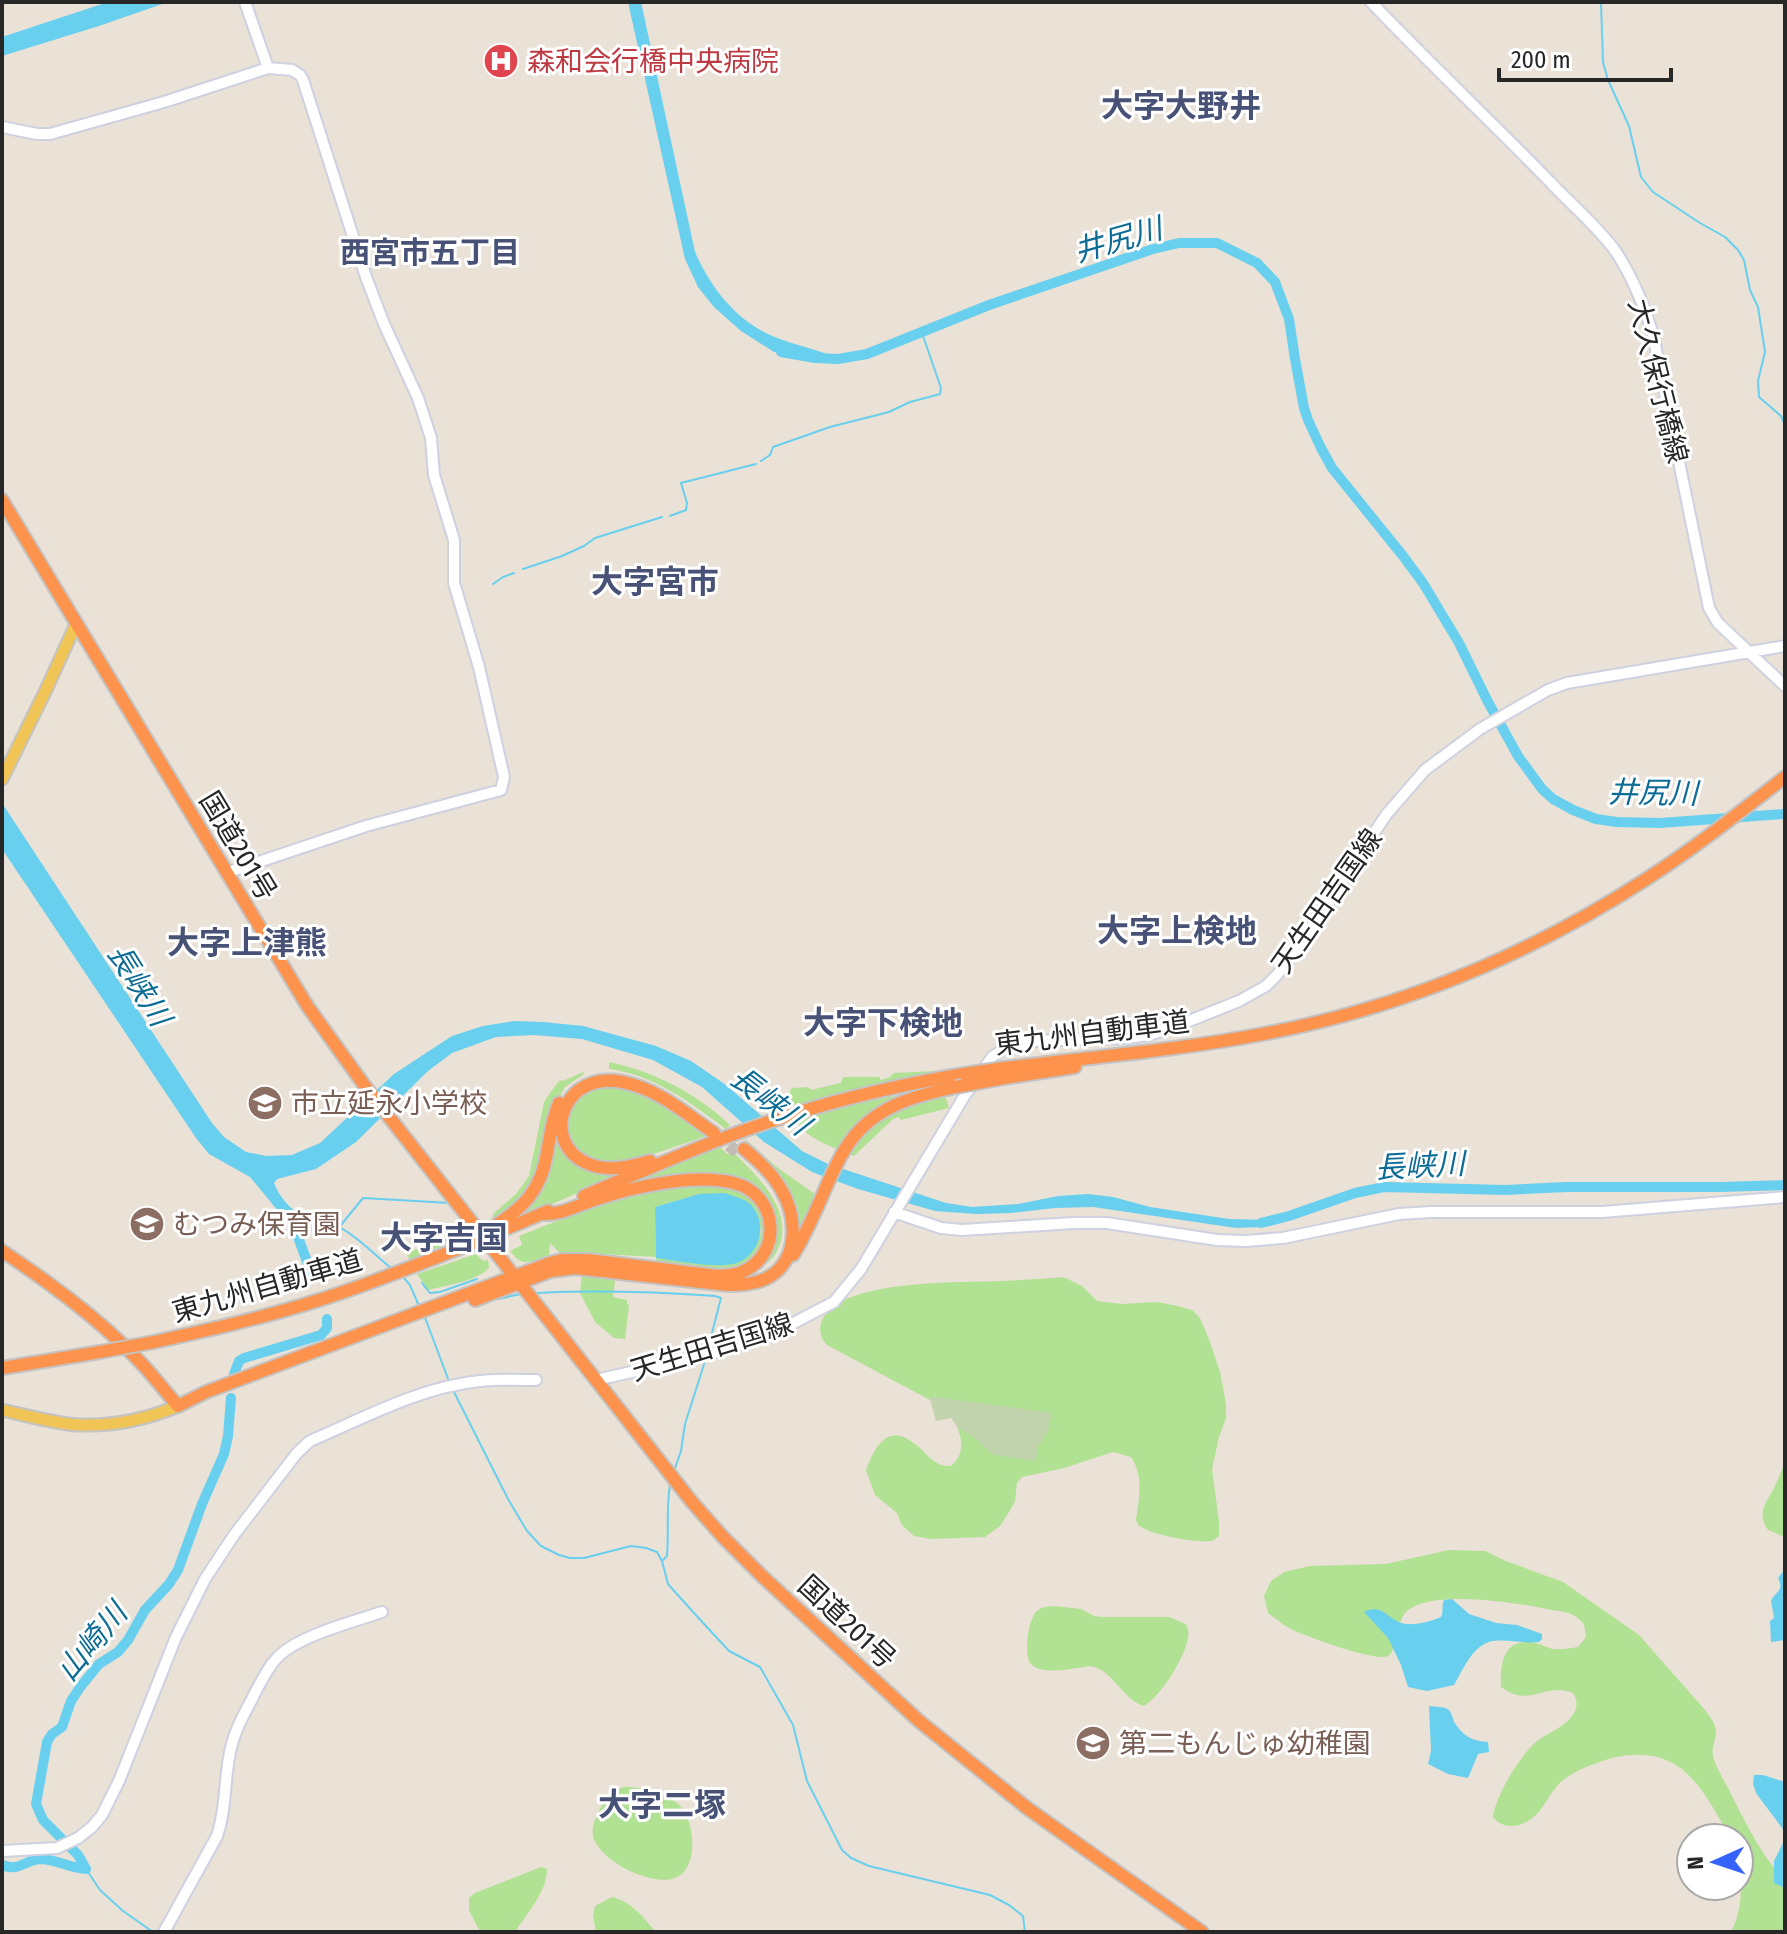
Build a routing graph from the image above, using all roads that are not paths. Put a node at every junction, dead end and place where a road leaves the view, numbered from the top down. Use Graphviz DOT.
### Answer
graph roads {
  1 [pos="245,2"];
  2 [pos="1371,2"];
  3 [pos="268,68"];
  4 [pos="2,127"];
  5 [pos="2,500"];
  6 [pos="76,624"];
  7 [pos="1785,646"];
  8 [pos="1749,652"];
  9 [pos="1785,686"];
  10 [pos="1785,777"];
  11 [pos="2,779"];
  12 [pos="226,873"];
  13 [pos="1004,1073"];
  14 [pos="719,1135"];
  15 [pos="1785,1197"];
  16 [pos="894,1212"];
  17 [pos="541,1214"];
  18 [pos="494,1230"];
  19 [pos="2,1251"];
  20 [pos="774,1274"];
  21 [pos="718,1276"];
  22 [pos="517,1279"];
  23 [pos="2,1368"];
  24 [pos="536,1380"];
  25 [pos="596,1380"];
  26 [pos="178,1406"];
  27 [pos="2,1410"];
  28 [pos="382,1612"];
  29 [pos="2,1851"];
  30 [pos="164,1932"];
  31 [pos="1202,1932"];
  1 -- 3 [label="street"];
  2 -- 8 [label="street, 大久保行橋線"];
  3 -- 4 [label="street"];
  3 -- 12 [label="street"];
  5 -- 6 [label="highway, 国道201号"];
  6 -- 11 [label="main road"];
  6 -- 12 [label="highway, 国道201号"];
  7 -- 8 [label="street, 天生田吉国線"];
  8 -- 9 [label="street, 大久保行橋線"];
  8 -- 16 [label="street, 天生田吉国線"];
  10 -- 13 [label="highway, 東九州自動車道"];
  12 -- 22 [label="highway, 国道201号"];
  13 -- 14 [label="highway, 東九州自動車道, bridge"];
  13 -- 20 [label="highway, bridge"];
  14 -- 14 [label="highway"];
  14 -- 17 [label="highway, 東九州自動車道"];
  14 -- 18 [label="highway"];
  15 -- 16 [label="street"];
  16 -- 25 [label="street, 天生田吉国線"];
  17 -- 18 [label="highway, 東九州自動車道"];
  17 -- 21 [label="highway"];
  18 -- 23 [label="highway, 東九州自動車道, bridge"];
  19 -- 26 [label="highway"];
  20 -- 21 [label="highway"];
  20 -- 22 [label="highway"];
  21 -- 22 [label="highway"];
  22 -- 25 [label="highway, 国道201号"];
  22 -- 26 [label="highway"];
  24 -- 29 [label="street"];
  25 -- 31 [label="highway, 国道201号"];
  26 -- 27 [label="main road"];
  28 -- 30 [label="street"];
}
